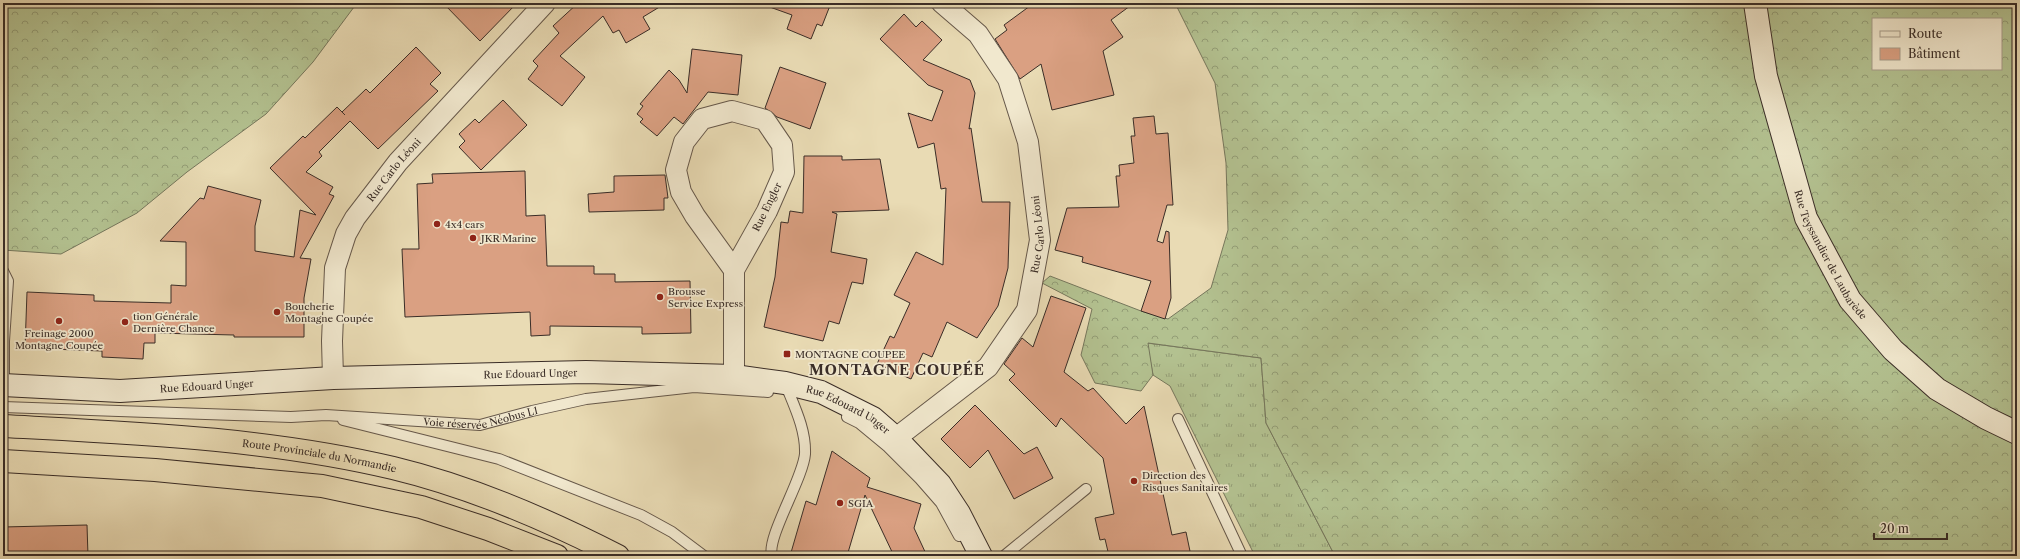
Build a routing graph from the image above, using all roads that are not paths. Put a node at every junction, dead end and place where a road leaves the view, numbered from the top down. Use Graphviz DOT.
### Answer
graph roads {
  1 [pos="544,3"];
  2 [pos="942,3"];
  3 [pos="1755,3"];
  4 [pos="734,270"];
  5 [pos="3,271"];
  6 [pos="734,376"];
  7 [pos="333,378"];
  8 [pos="3,385"];
  9 [pos="787,389"];
  10 [pos="3,407"];
  11 [pos="326,415"];
  12 [pos="1178,419"];
  13 [pos="3,426"];
  14 [pos="2017,433"];
  15 [pos="896,438"];
  16 [pos="3,461"];
  17 [pos="1086,489"];
  18 [pos="557,556"];
  19 [pos="618,556"];
  20 [pos="704,556"];
  21 [pos="772,556"];
  22 [pos="969,556"];
  23 [pos="981,556"];
  24 [pos="1004,556"];
  25 [pos="1242,556"];
  1 -- 7 [label="street, Rue Carlo Léoni"];
  2 -- 15 [label="street, Rue Carlo Léoni"];
  3 -- 14 [label="street, Rue Teyssandier de Laubarède"];
  4 -- 4 [label="street, Rue Engler"];
  4 -- 6 [label="street, Rue Engler"];
  5 -- 8 [label="lane"];
  6 -- 7 [label="street, Rue Edouard Unger"];
  6 -- 9 [label="street, Rue Edouard Unger"];
  7 -- 8 [label="street, Rue Edouard Unger"];
  9 -- 11 [label="lane, Voie réservée Néobus L1"];
  9 -- 15 [label="street, Rue Edouard Unger"];
  9 -- 21 [label="lane"];
  9 -- 22 [label="lane, Voie réservée Néobus L1"];
  10 -- 11 [label="lane"];
  11 -- 20 [label="lane, Voie réservée Néobus L1"];
  12 -- 25 [label="lane"];
  13 -- 19 [label="highway, Route Provinciale du Normandie"];
  15 -- 23 [label="street, Rue Edouard Unger"];
  16 -- 18 [label="highway"];
  17 -- 24 [label="lane"];
}
